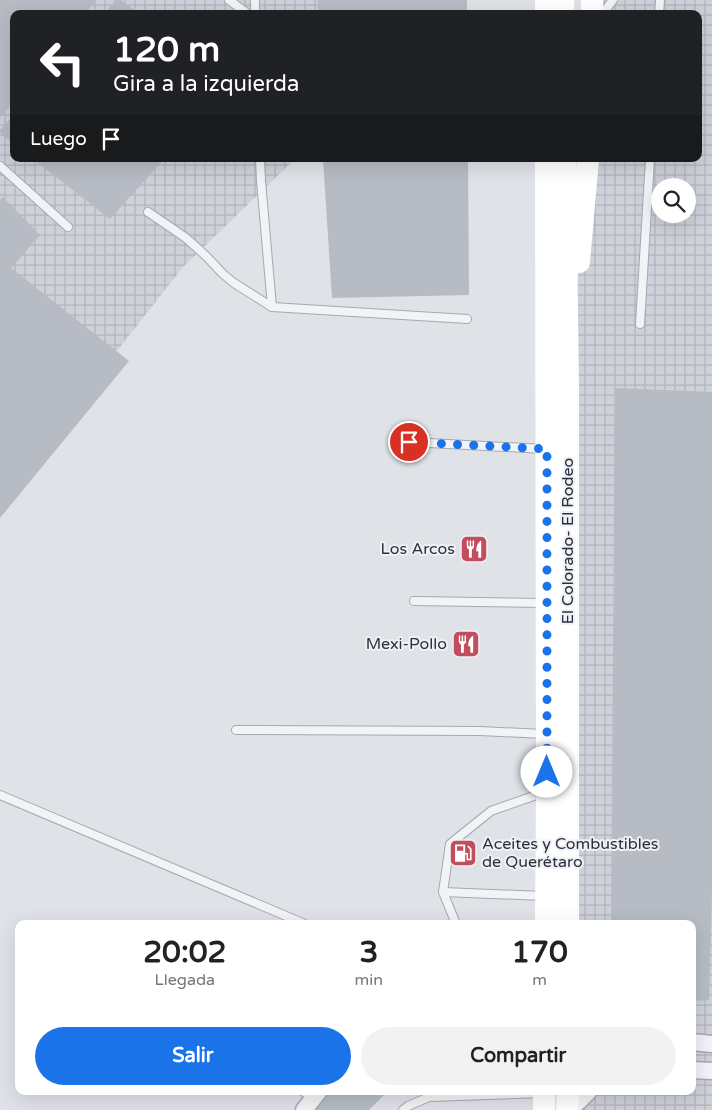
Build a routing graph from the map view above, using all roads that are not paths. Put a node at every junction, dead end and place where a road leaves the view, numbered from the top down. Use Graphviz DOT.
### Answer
graph roads {
  1 [pos="229,0"];
  2 [pos="613,0"];
  3 [pos="243,10"];
  4 [pos="605,10"];
  5 [pos="260,162"];
  6 [pos="546,162"];
  7 [pos="565,162"];
  8 [pos="588,162"];
  9 [pos="650,162"];
  10 [pos="0,166"];
  11 [pos="148,212"];
  12 [pos="68,227"];
  13 [pos="272,307"];
  14 [pos="467,319"];
  15 [pos="640,324"];
  16 [pos="568,388"];
  17 [pos="409,442"];
  18 [pos="547,449"];
  19 [pos="414,601"];
  20 [pos="547,603"];
  21 [pos="236,730"];
  22 [pos="547,734"];
  23 [pos="547,791"];
  24 [pos="0,795"];
  25 [pos="443,892"];
  26 [pos="546,896"];
  27 [pos="296,920"];
  28 [pos="454,920"];
  29 [pos="546,920"];
  30 [pos="568,920"];
  31 [pos="696,1042"];
  32 [pos="712,1044"];
  33 [pos="696,1070"];
  34 [pos="712,1071"];
  35 [pos="568,1095"];
  36 [pos="585,1095"];
  37 [pos="544,1098"];
  38 [pos="403,1110"];
  39 [pos="569,1110"];
  1 -- 3 [label="lane"];
  2 -- 4 [label="lane"];
  5 -- 13 [label="lane"];
  6 -- 18 [label="main road, El Colorado- El Rodeo"];
  7 -- 16 [label="main road, El Colorado- El Rodeo"];
  8 -- 16 [label="main road"];
  9 -- 15 [label="lane"];
  10 -- 12 [label="lane"];
  11 -- 13 [label="lane"];
  13 -- 14 [label="lane"];
  16 -- 30 [label="main road, El Colorado- El Rodeo"];
  17 -- 18 [label="lane"];
  18 -- 20 [label="main road, El Colorado- El Rodeo"];
  19 -- 20 [label="lane"];
  20 -- 22 [label="main road, El Colorado- El Rodeo"];
  21 -- 22 [label="lane"];
  22 -- 23 [label="main road, El Colorado- El Rodeo"];
  23 -- 25 [label="lane"];
  23 -- 26 [label="main road, El Colorado- El Rodeo"];
  24 -- 27 [label="lane"];
  25 -- 26 [label="lane"];
  25 -- 28 [label="lane"];
  26 -- 29 [label="main road, El Colorado- El Rodeo"];
  31 -- 32 [label="street"];
  33 -- 34 [label="street"];
  35 -- 39 [label="main road"];
  36 -- 39 [label="street"];
  37 -- 38 [label="lane"];
}
